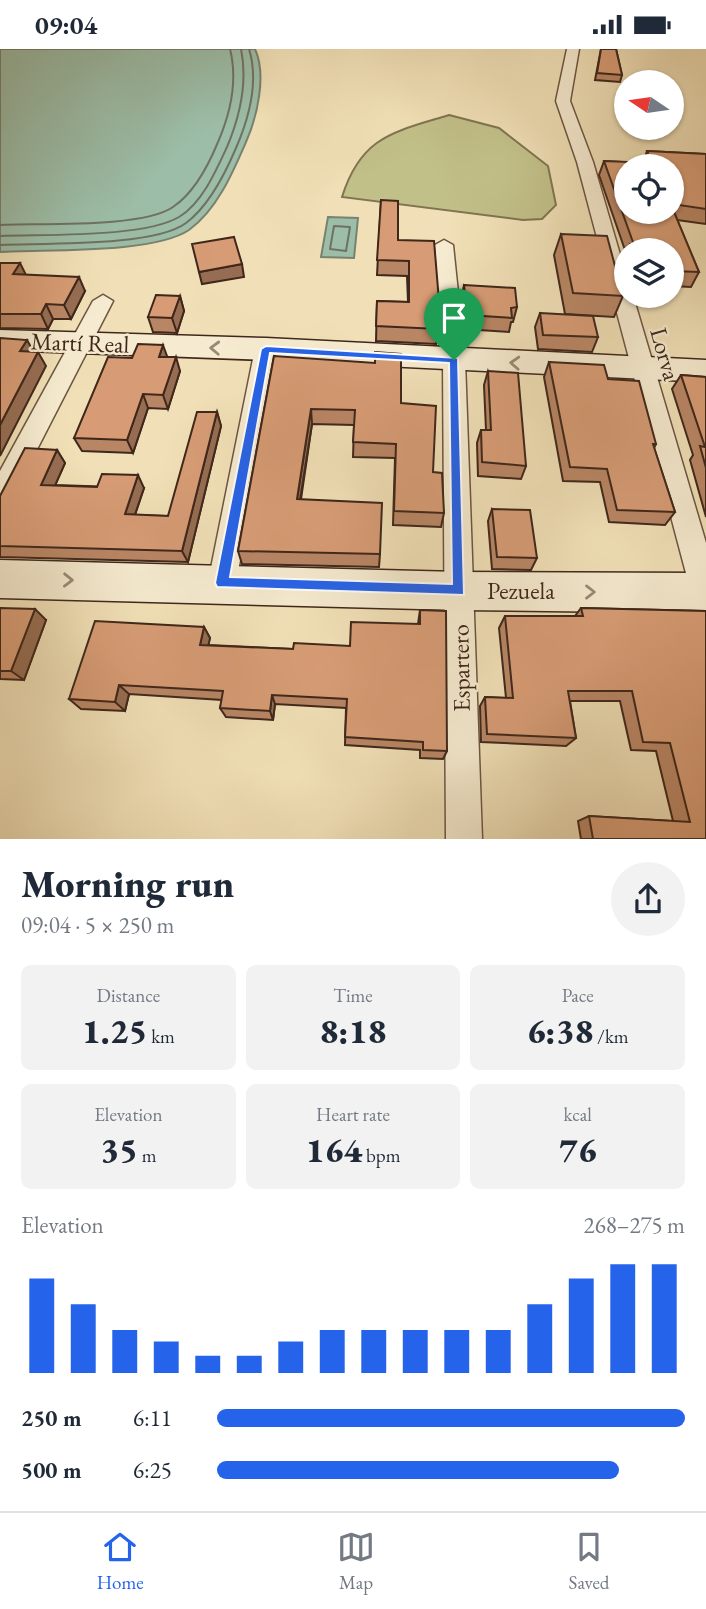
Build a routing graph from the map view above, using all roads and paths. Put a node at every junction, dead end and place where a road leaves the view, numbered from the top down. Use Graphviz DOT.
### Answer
graph roads {
  1 [pos="573,49"];
  2 [pos="444,245"];
  3 [pos="103,301"];
  4 [pos="0,340"];
  5 [pos="79,343"];
  6 [pos="266,349"];
  7 [pos="454,360"];
  8 [pos="641,370"];
  9 [pos="706,371"];
  10 [pos="0,495"];
  11 [pos="0,579"];
  12 [pos="222,583"];
  13 [pos="459,591"];
  14 [pos="706,592"];
  15 [pos="464,839"];
  1 -- 8 [label="street, Lorva"];
  2 -- 7 [label="street, Espartero"];
  3 -- 5 [label="street"];
  4 -- 5 [label="main road, Martí Real"];
  6 -- 5 [label="main road, Martí Real, one-way"];
  5 -- 10 [label="street"];
  6 -- 7 [label="main road, Martí Real"];
  6 -- 12 [label="street"];
  8 -- 7 [label="main road, Martí Real, one-way"];
  7 -- 13 [label="street, Espartero"];
  8 -- 9 [label="main road, Martí Real"];
  8 -- 14 [label="street, Lorva"];
  11 -- 12 [label="main road, Pezuela, one-way"];
  12 -- 13 [label="main road, Pezuela"];
  13 -- 14 [label="main road, Pezuela, one-way"];
  13 -- 15 [label="street, Espartero"];
}
